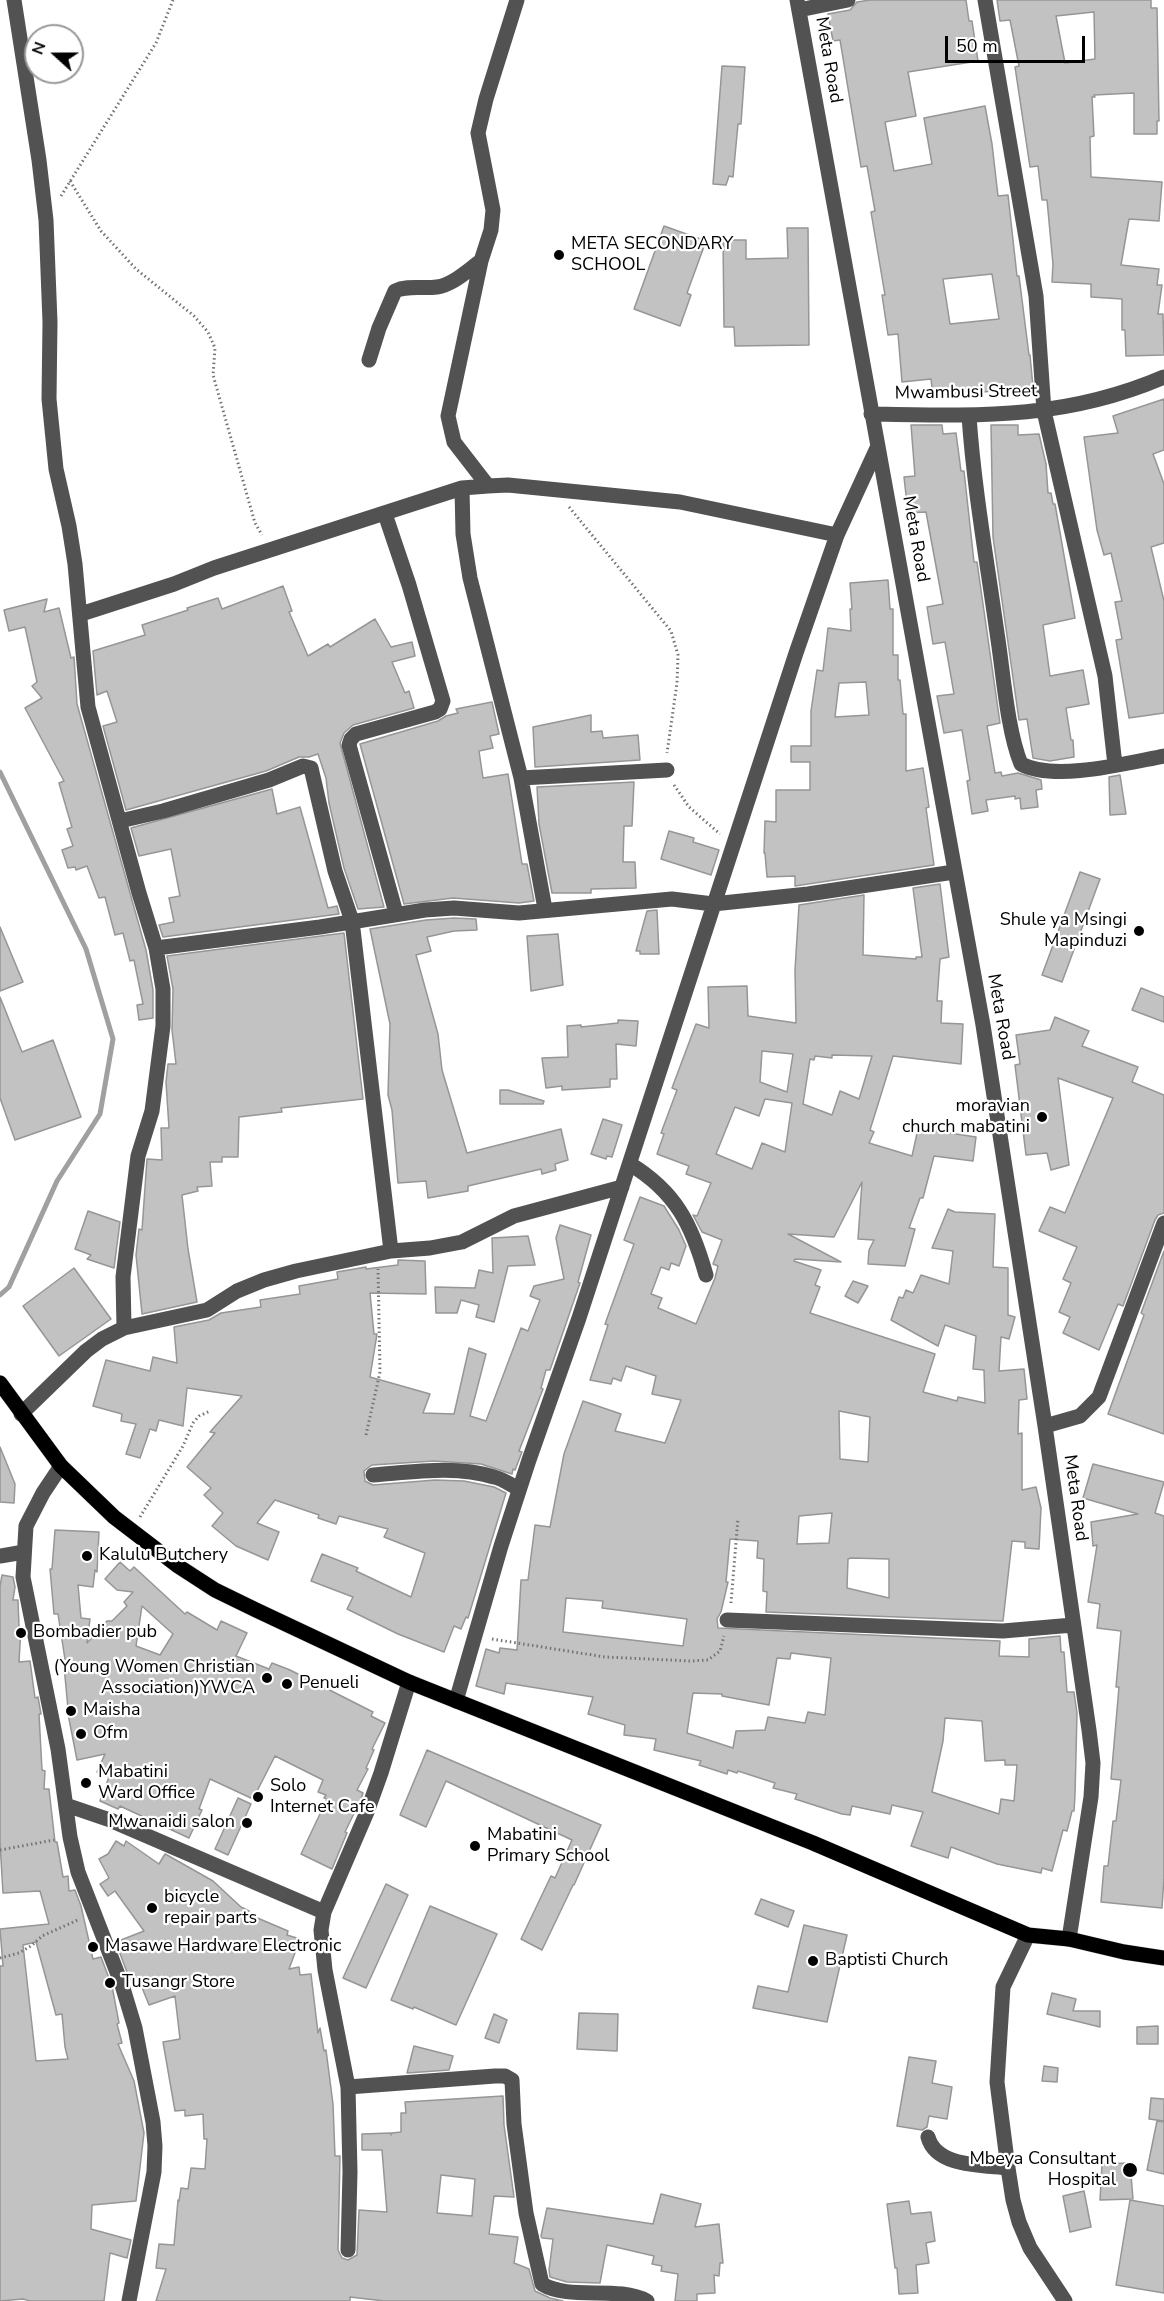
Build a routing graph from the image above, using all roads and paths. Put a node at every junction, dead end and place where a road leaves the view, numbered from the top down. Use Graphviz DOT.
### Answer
graph roads {
  1 [pos="14,0"];
  2 [pos="173,0"];
  3 [pos="517,0"];
  4 [pos="848,0"];
  5 [pos="985,0"];
  6 [pos="798,5"];
  7 [pos="70,182"];
  8 [pos="46,220"];
  9 [pos="481,261"];
  10 [pos="369,360"];
  11 [pos="1164,377"];
  12 [pos="1044,411"];
  13 [pos="871,414"];
  14 [pos="969,416"];
  15 [pos="878,446"];
  16 [pos="488,486"];
  17 [pos="462,488"];
  18 [pos="559,490"];
  19 [pos="385,514"];
  20 [pos="837,536"];
  21 [pos="270,550"];
  22 [pos="81,614"];
  23 [pos="1164,756"];
  24 [pos="1115,765"];
  25 [pos="667,770"];
  26 [pos="521,778"];
  27 [pos="120,821"];
  28 [pos="734,844"];
  29 [pos="954,872"];
  30 [pos="713,904"];
  31 [pos="545,909"];
  32 [pos="396,913"];
  33 [pos="352,921"];
  34 [pos="156,948"];
  35 [pos="630,1164"];
  36 [pos="622,1187"];
  37 [pos="1164,1223"];
  38 [pos="384,1253"];
  39 [pos="706,1275"];
  40 [pos="124,1328"];
  41 [pos="0,1383"];
  42 [pos="210,1411"];
  43 [pos="21,1414"];
  44 [pos="1045,1426"];
  45 [pos="366,1435"];
  46 [pos="61,1466"];
  47 [pos="373,1475"];
  48 [pos="519,1489"];
  49 [pos="738,1518"];
  50 [pos="130,1530"];
  51 [pos="24,1552"];
  52 [pos="0,1556"];
  53 [pos="728,1620"];
  54 [pos="1073,1625"];
  55 [pos="476,1636"];
  56 [pos="409,1682"];
  57 [pos="456,1701"];
  58 [pos="66,1805"];
  59 [pos="70,1837"];
  60 [pos="0,1850"];
  61 [pos="324,1912"];
  62 [pos="93,1913"];
  63 [pos="1028,1935"];
  64 [pos="1069,1939"];
  65 [pos="0,1958"];
  66 [pos="1164,1958"];
  67 [pos="348,2087"];
  68 [pos="927,2137"];
  69 [pos="1008,2168"];
  70 [pos="348,2250"];
  71 [pos="129,2301"];
  72 [pos="647,2301"];
  73 [pos="1065,2301"];
  1 -- 8 [label="street"];
  2 -- 7 [label="path"];
  3 -- 9 [label="street"];
  4 -- 6 [label="street"];
  5 -- 12 [label="street"];
  6 -- 13 [label="street, Meta Road"];
  7 -- 8 [label="path"];
  7 -- 21 [label="path"];
  8 -- 22 [label="street"];
  9 -- 10 [label="street"];
  9 -- 16 [label="street"];
  11 -- 12 [label="street, Mwambusi Street"];
  12 -- 14 [label="street, Mwambusi Street"];
  12 -- 24 [label="street"];
  13 -- 14 [label="street, Mwambusi Street"];
  13 -- 15 [label="street, Meta Road"];
  14 -- 24 [label="street"];
  15 -- 20 [label="street"];
  15 -- 29 [label="street, Meta Road"];
  16 -- 17 [label="street"];
  16 -- 18 [label="street"];
  17 -- 19 [label="street"];
  17 -- 26 [label="street"];
  18 -- 20 [label="street"];
  18 -- 25 [label="path"];
  19 -- 21 [label="street"];
  19 -- 32 [label="street"];
  20 -- 28 [label="street"];
  21 -- 22 [label="street"];
  22 -- 27 [label="street"];
  23 -- 24 [label="street"];
  25 -- 26 [label="street"];
  25 -- 28 [label="path"];
  26 -- 31 [label="street"];
  27 -- 33 [label="street"];
  27 -- 34 [label="street"];
  28 -- 30 [label="street"];
  29 -- 30 [label="street"];
  29 -- 44 [label="street, Meta Road"];
  30 -- 31 [label="street"];
  30 -- 35 [label="street"];
  31 -- 32 [label="street"];
  32 -- 33 [label="street"];
  33 -- 34 [label="street"];
  33 -- 38 [label="street"];
  34 -- 40 [label="street"];
  35 -- 36 [label="street"];
  35 -- 39 [label="street"];
  36 -- 38 [label="street"];
  36 -- 48 [label="street"];
  37 -- 44 [label="street"];
  38 -- 40 [label="street"];
  38 -- 45 [label="path"];
  40 -- 43 [label="street"];
  41 -- 43 [label="main road"];
  42 -- 50 [label="path"];
  43 -- 46 [label="main road"];
  44 -- 54 [label="street, Meta Road"];
  46 -- 50 [label="main road"];
  46 -- 51 [label="street"];
  47 -- 48 [label="street"];
  48 -- 55 [label="street"];
  49 -- 53 [label="path"];
  50 -- 56 [label="main road"];
  51 -- 52 [label="street"];
  51 -- 58 [label="street"];
  53 -- 54 [label="street"];
  53 -- 55 [label="path"];
  54 -- 64 [label="street, Meta Road"];
  55 -- 57 [label="street"];
  56 -- 57 [label="main road"];
  56 -- 61 [label="street"];
  57 -- 63 [label="main road"];
  58 -- 59 [label="street"];
  58 -- 61 [label="street"];
  59 -- 60 [label="path"];
  59 -- 62 [label="street"];
  61 -- 67 [label="street"];
  62 -- 65 [label="path"];
  62 -- 71 [label="street"];
  63 -- 64 [label="main road"];
  63 -- 69 [label="street"];
  64 -- 66 [label="main road"];
  67 -- 70 [label="street"];
  67 -- 72 [label="street"];
  68 -- 69 [label="street"];
  69 -- 73 [label="street"];
}
